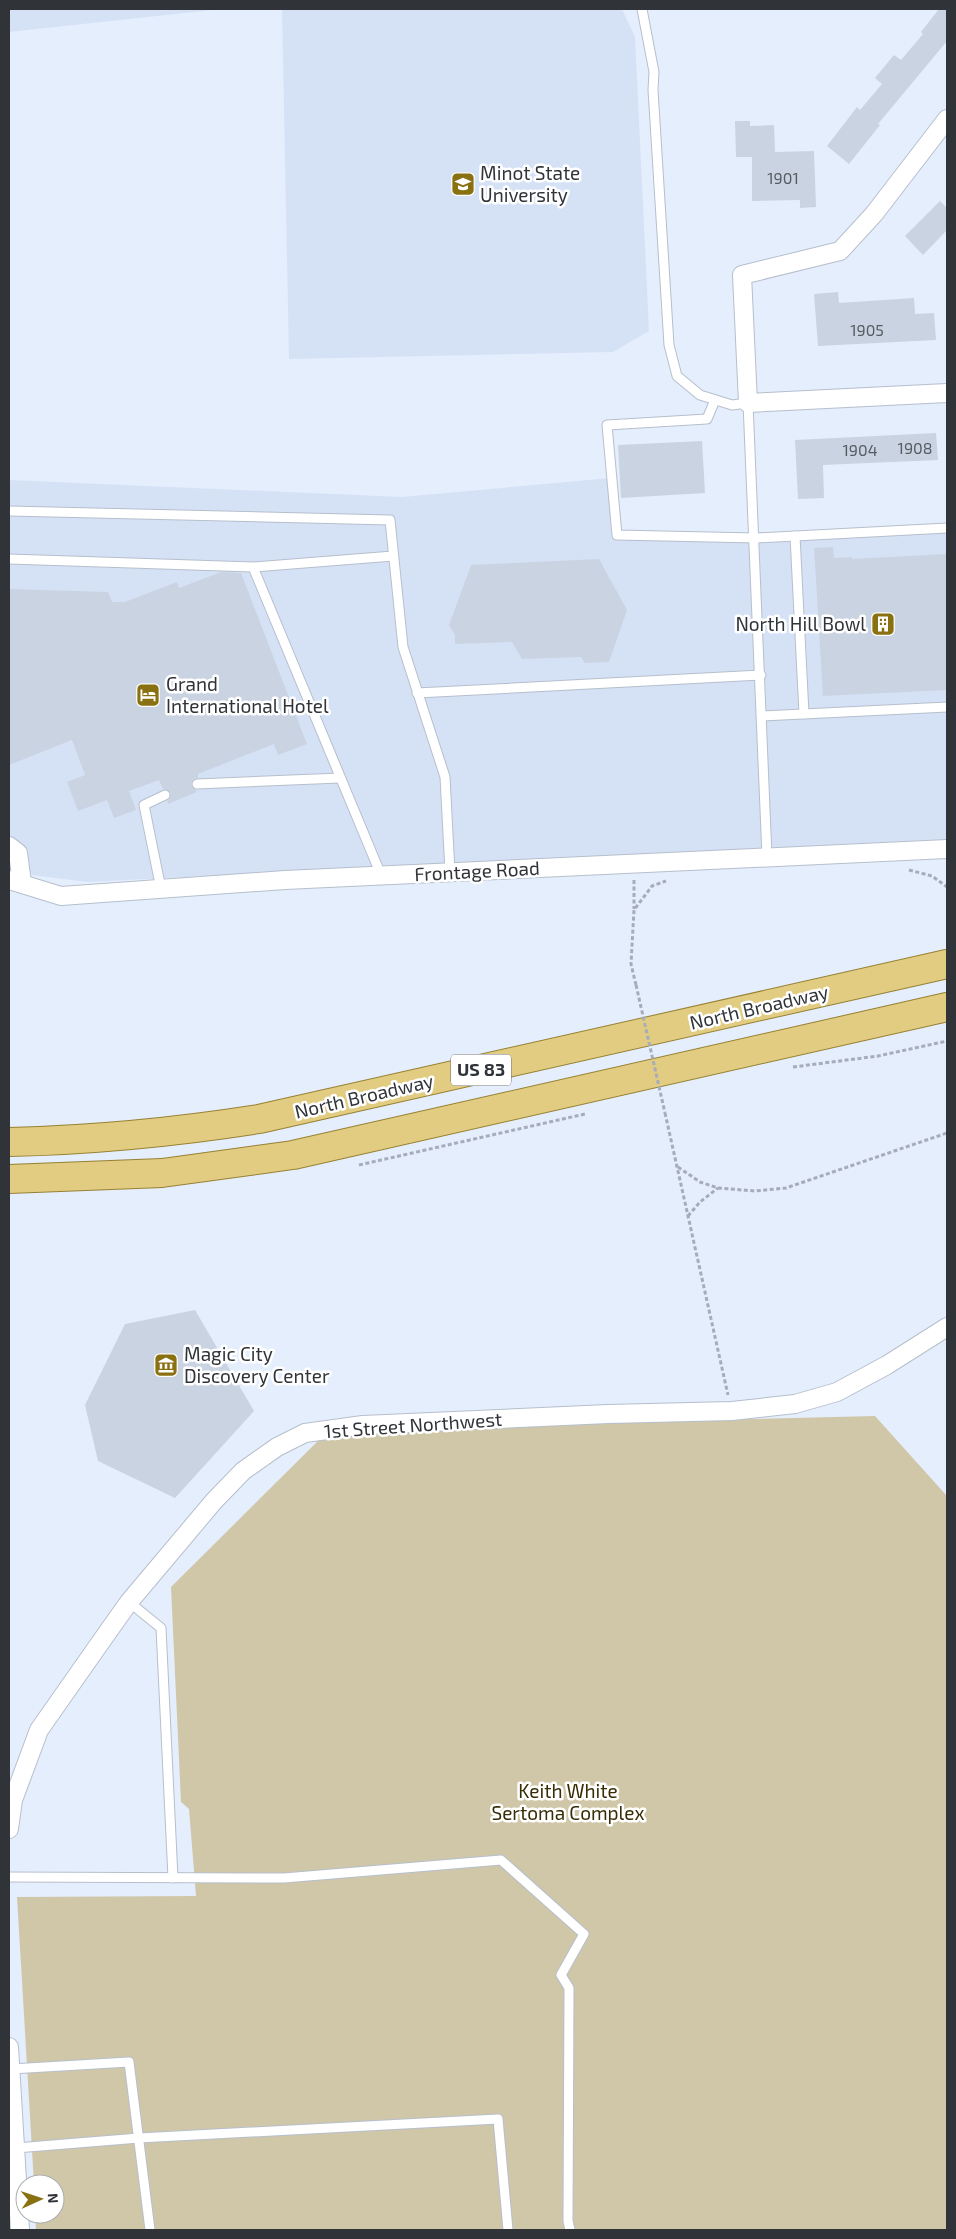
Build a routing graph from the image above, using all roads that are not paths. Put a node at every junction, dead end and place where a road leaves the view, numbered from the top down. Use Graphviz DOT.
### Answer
graph roads {
  1 [pos="642,9"];
  2 [pos="947,118"];
  3 [pos="947,393"];
  4 [pos="716,400"];
  5 [pos="748,403"];
  6 [pos="9,511"];
  7 [pos="947,528"];
  8 [pos="795,536"];
  9 [pos="756,538"];
  10 [pos="393,556"];
  11 [pos="9,559"];
  12 [pos="254,567"];
  13 [pos="761,675"];
  14 [pos="417,693"];
  15 [pos="947,706"];
  16 [pos="804,714"];
  17 [pos="762,716"];
  18 [pos="340,778"];
  19 [pos="197,784"];
  20 [pos="165,795"];
  21 [pos="9,846"];
  22 [pos="947,849"];
  23 [pos="767,857"];
  24 [pos="450,872"];
  25 [pos="381,876"];
  26 [pos="15,882"];
  27 [pos="161,889"];
  28 [pos="947,964"];
  29 [pos="947,1007"];
  30 [pos="9,1142"];
  31 [pos="9,1179"];
  32 [pos="947,1327"];
  33 [pos="129,1602"];
  34 [pos="9,1829"];
  35 [pos="9,1877"];
  36 [pos="173,1878"];
  37 [pos="9,2047"];
  38 [pos="10,2069"];
  39 [pos="139,2138"];
  40 [pos="16,2148"];
  41 [pos="20,2230"];
  42 [pos="150,2230"];
  43 [pos="508,2230"];
  44 [pos="570,2230"];
  1 -- 4 [label="lane"];
  2 -- 5 [label="street"];
  3 -- 5 [label="street"];
  4 -- 5 [label="lane"];
  4 -- 9 [label="lane"];
  5 -- 9 [label="lane"];
  6 -- 10 [label="lane"];
  7 -- 8 [label="lane"];
  8 -- 9 [label="lane"];
  8 -- 16 [label="lane"];
  9 -- 13 [label="lane"];
  10 -- 12 [label="lane"];
  10 -- 14 [label="lane"];
  11 -- 12 [label="lane"];
  12 -- 18 [label="lane"];
  13 -- 14 [label="lane"];
  13 -- 17 [label="lane"];
  14 -- 24 [label="lane"];
  15 -- 16 [label="lane"];
  16 -- 17 [label="lane"];
  17 -- 23 [label="lane"];
  18 -- 19 [label="lane"];
  18 -- 25 [label="lane"];
  20 -- 27 [label="lane"];
  21 -- 26 [label="street"];
  22 -- 23 [label="street, Frontage Road"];
  23 -- 24 [label="street, Frontage Road"];
  24 -- 25 [label="street, Frontage Road"];
  25 -- 27 [label="street, Frontage Road"];
  26 -- 27 [label="street, Frontage Road"];
  28 -- 30 [label="main road, North Broadway / US 83"];
  29 -- 31 [label="main road, US 83"];
  32 -- 33 [label="street, 1st Street Northwest"];
  33 -- 34 [label="street, 1st Street Northwest"];
  33 -- 36 [label="lane"];
  35 -- 36 [label="lane"];
  36 -- 44 [label="lane"];
  37 -- 38 [label="street"];
  38 -- 39 [label="lane"];
  38 -- 40 [label="street"];
  39 -- 40 [label="lane"];
  39 -- 42 [label="lane"];
  39 -- 43 [label="lane"];
  40 -- 41 [label="street"];
}
